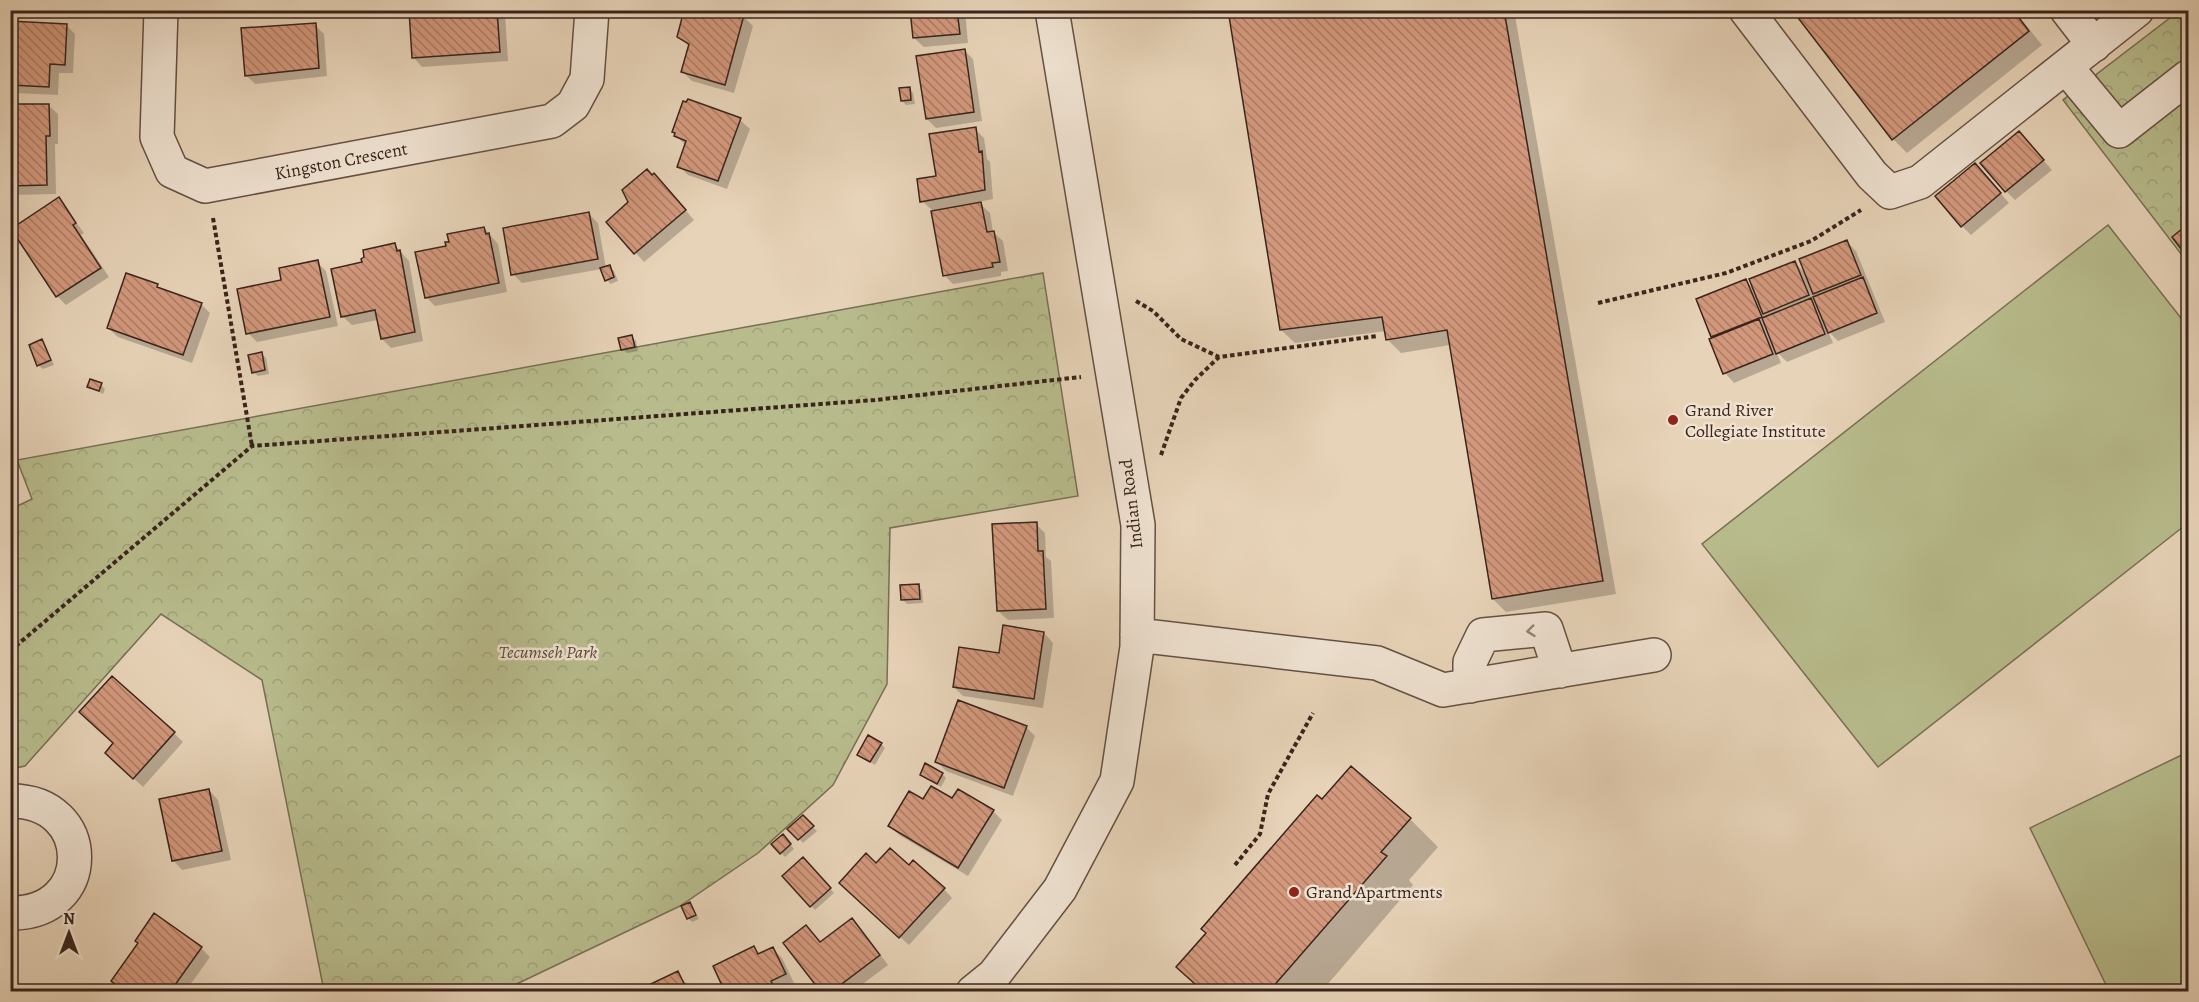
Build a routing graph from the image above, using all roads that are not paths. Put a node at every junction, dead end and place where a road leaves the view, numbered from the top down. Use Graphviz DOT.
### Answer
graph roads {
  1 [pos="162,10"];
  2 [pos="592,10"];
  3 [pos="1052,10"];
  4 [pos="1746,10"];
  5 [pos="2067,10"];
  6 [pos="2137,10"];
  7 [pos="2094,45"];
  8 [pos="2066,67"];
  9 [pos="2188,77"];
  10 [pos="1137,635"];
  11 [pos="1654,655"];
  12 [pos="1560,671"];
  13 [pos="1470,686"];
  14 [pos="10,801"];
  15 [pos="10,913"];
  16 [pos="994,986"];
  1 -- 2 [label="street, Kingston Crescent"];
  3 -- 10 [label="street, Indian Road"];
  4 -- 8 [label="street"];
  5 -- 7 [label="street"];
  6 -- 7 [label="street"];
  7 -- 8 [label="street"];
  8 -- 9 [label="street"];
  10 -- 13 [label="street"];
  10 -- 16 [label="street, Indian Road"];
  11 -- 12 [label="street"];
  12 -- 13 [label="street"];
  12 -- 13 [label="street, one-way"];
  14 -- 15 [label="street"];
}
